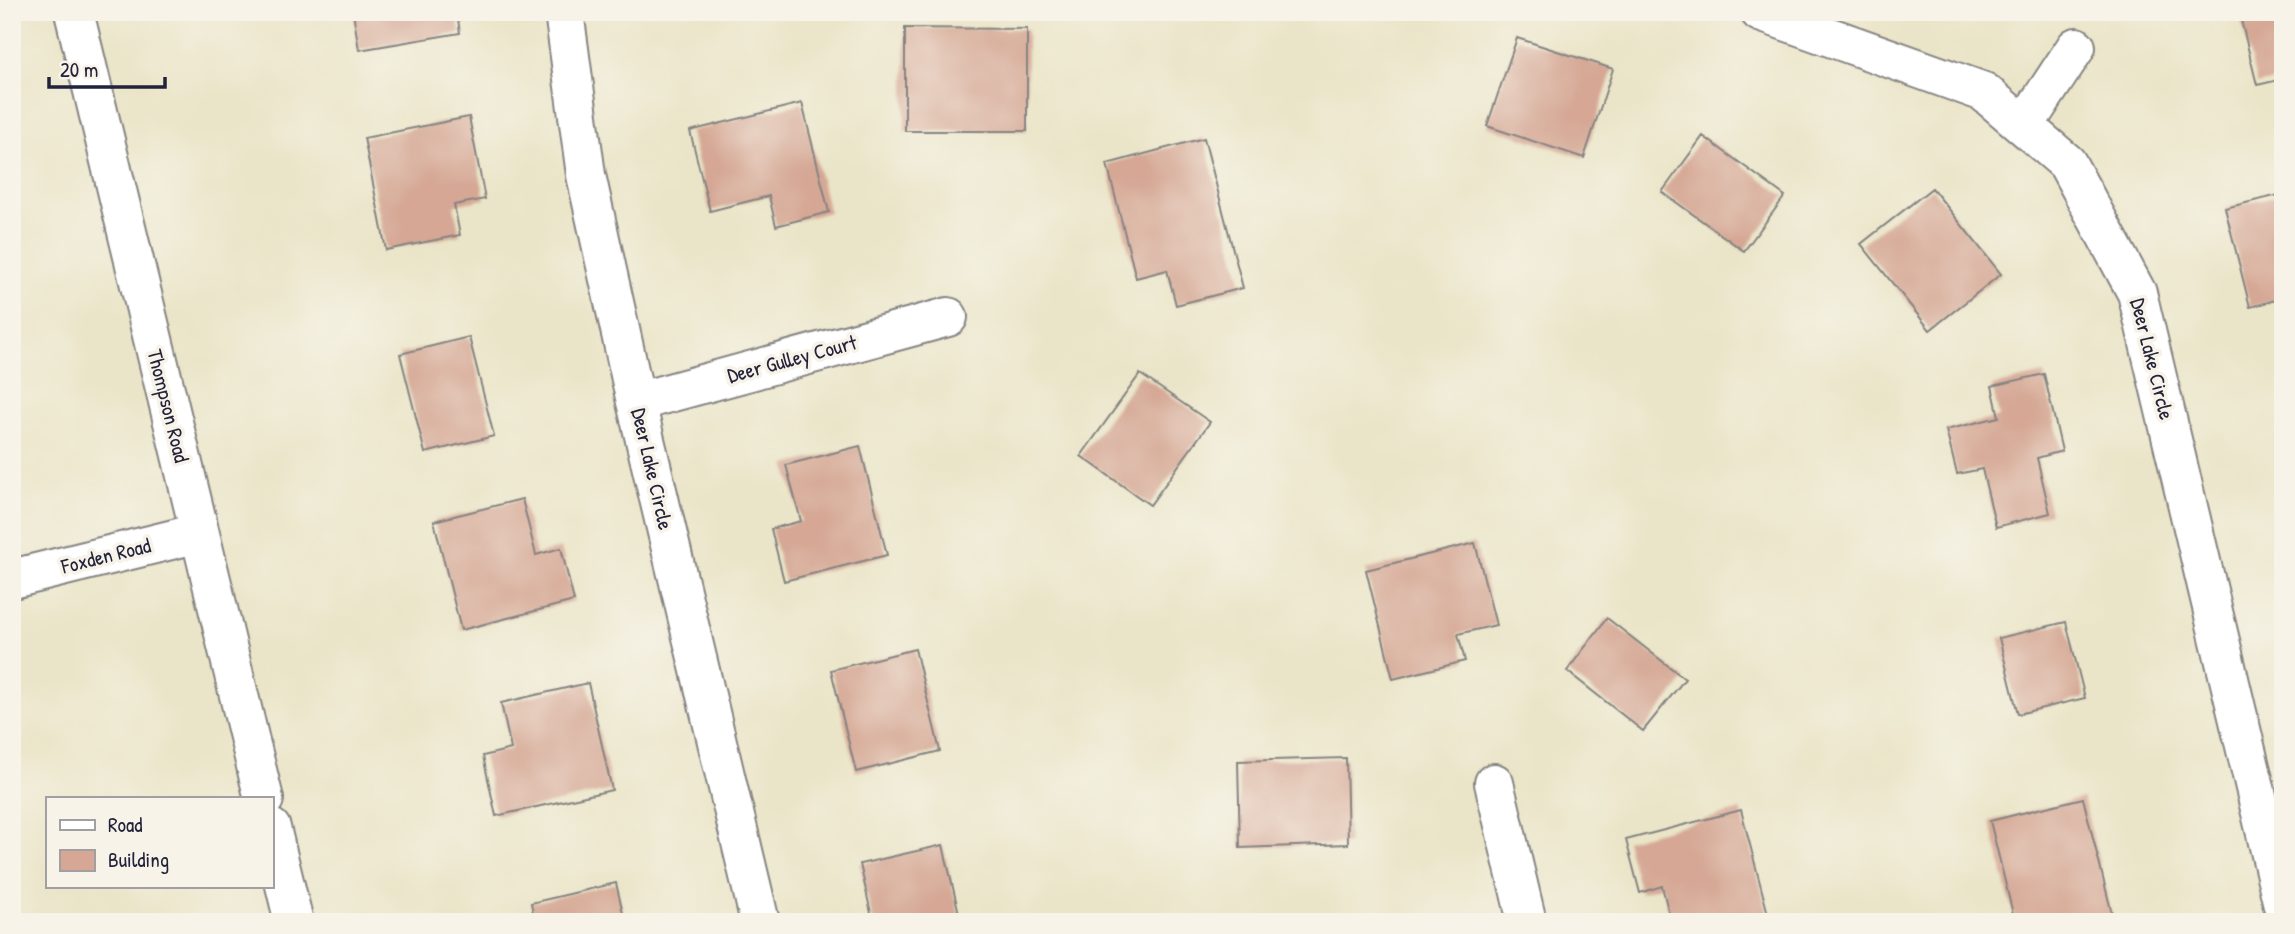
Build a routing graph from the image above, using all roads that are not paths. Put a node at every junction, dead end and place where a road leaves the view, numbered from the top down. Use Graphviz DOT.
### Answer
graph roads {
  1 [pos="74,12"];
  2 [pos="564,12"];
  3 [pos="1760,12"];
  4 [pos="2077,47"];
  5 [pos="2024,126"];
  6 [pos="948,317"];
  7 [pos="636,402"];
  8 [pos="199,533"];
  9 [pos="12,579"];
  10 [pos="1494,783"];
  11 [pos="264,797"];
  12 [pos="273,836"];
  13 [pos="2283,905"];
  14 [pos="294,922"];
  15 [pos="760,922"];
  16 [pos="1527,922"];
  1 -- 8 [label="street, Thompson Road"];
  2 -- 7 [label="street, Deer Lake Circle"];
  3 -- 5 [label="street, Deer Lake Circle"];
  4 -- 5 [label="street"];
  5 -- 13 [label="street, Deer Lake Circle"];
  6 -- 7 [label="street, Deer Gulley Court"];
  7 -- 15 [label="street, Deer Lake Circle"];
  8 -- 9 [label="street, Foxden Road"];
  8 -- 11 [label="street, Thompson Road"];
  10 -- 16 [label="street"];
  12 -- 14 [label="street"];
}
